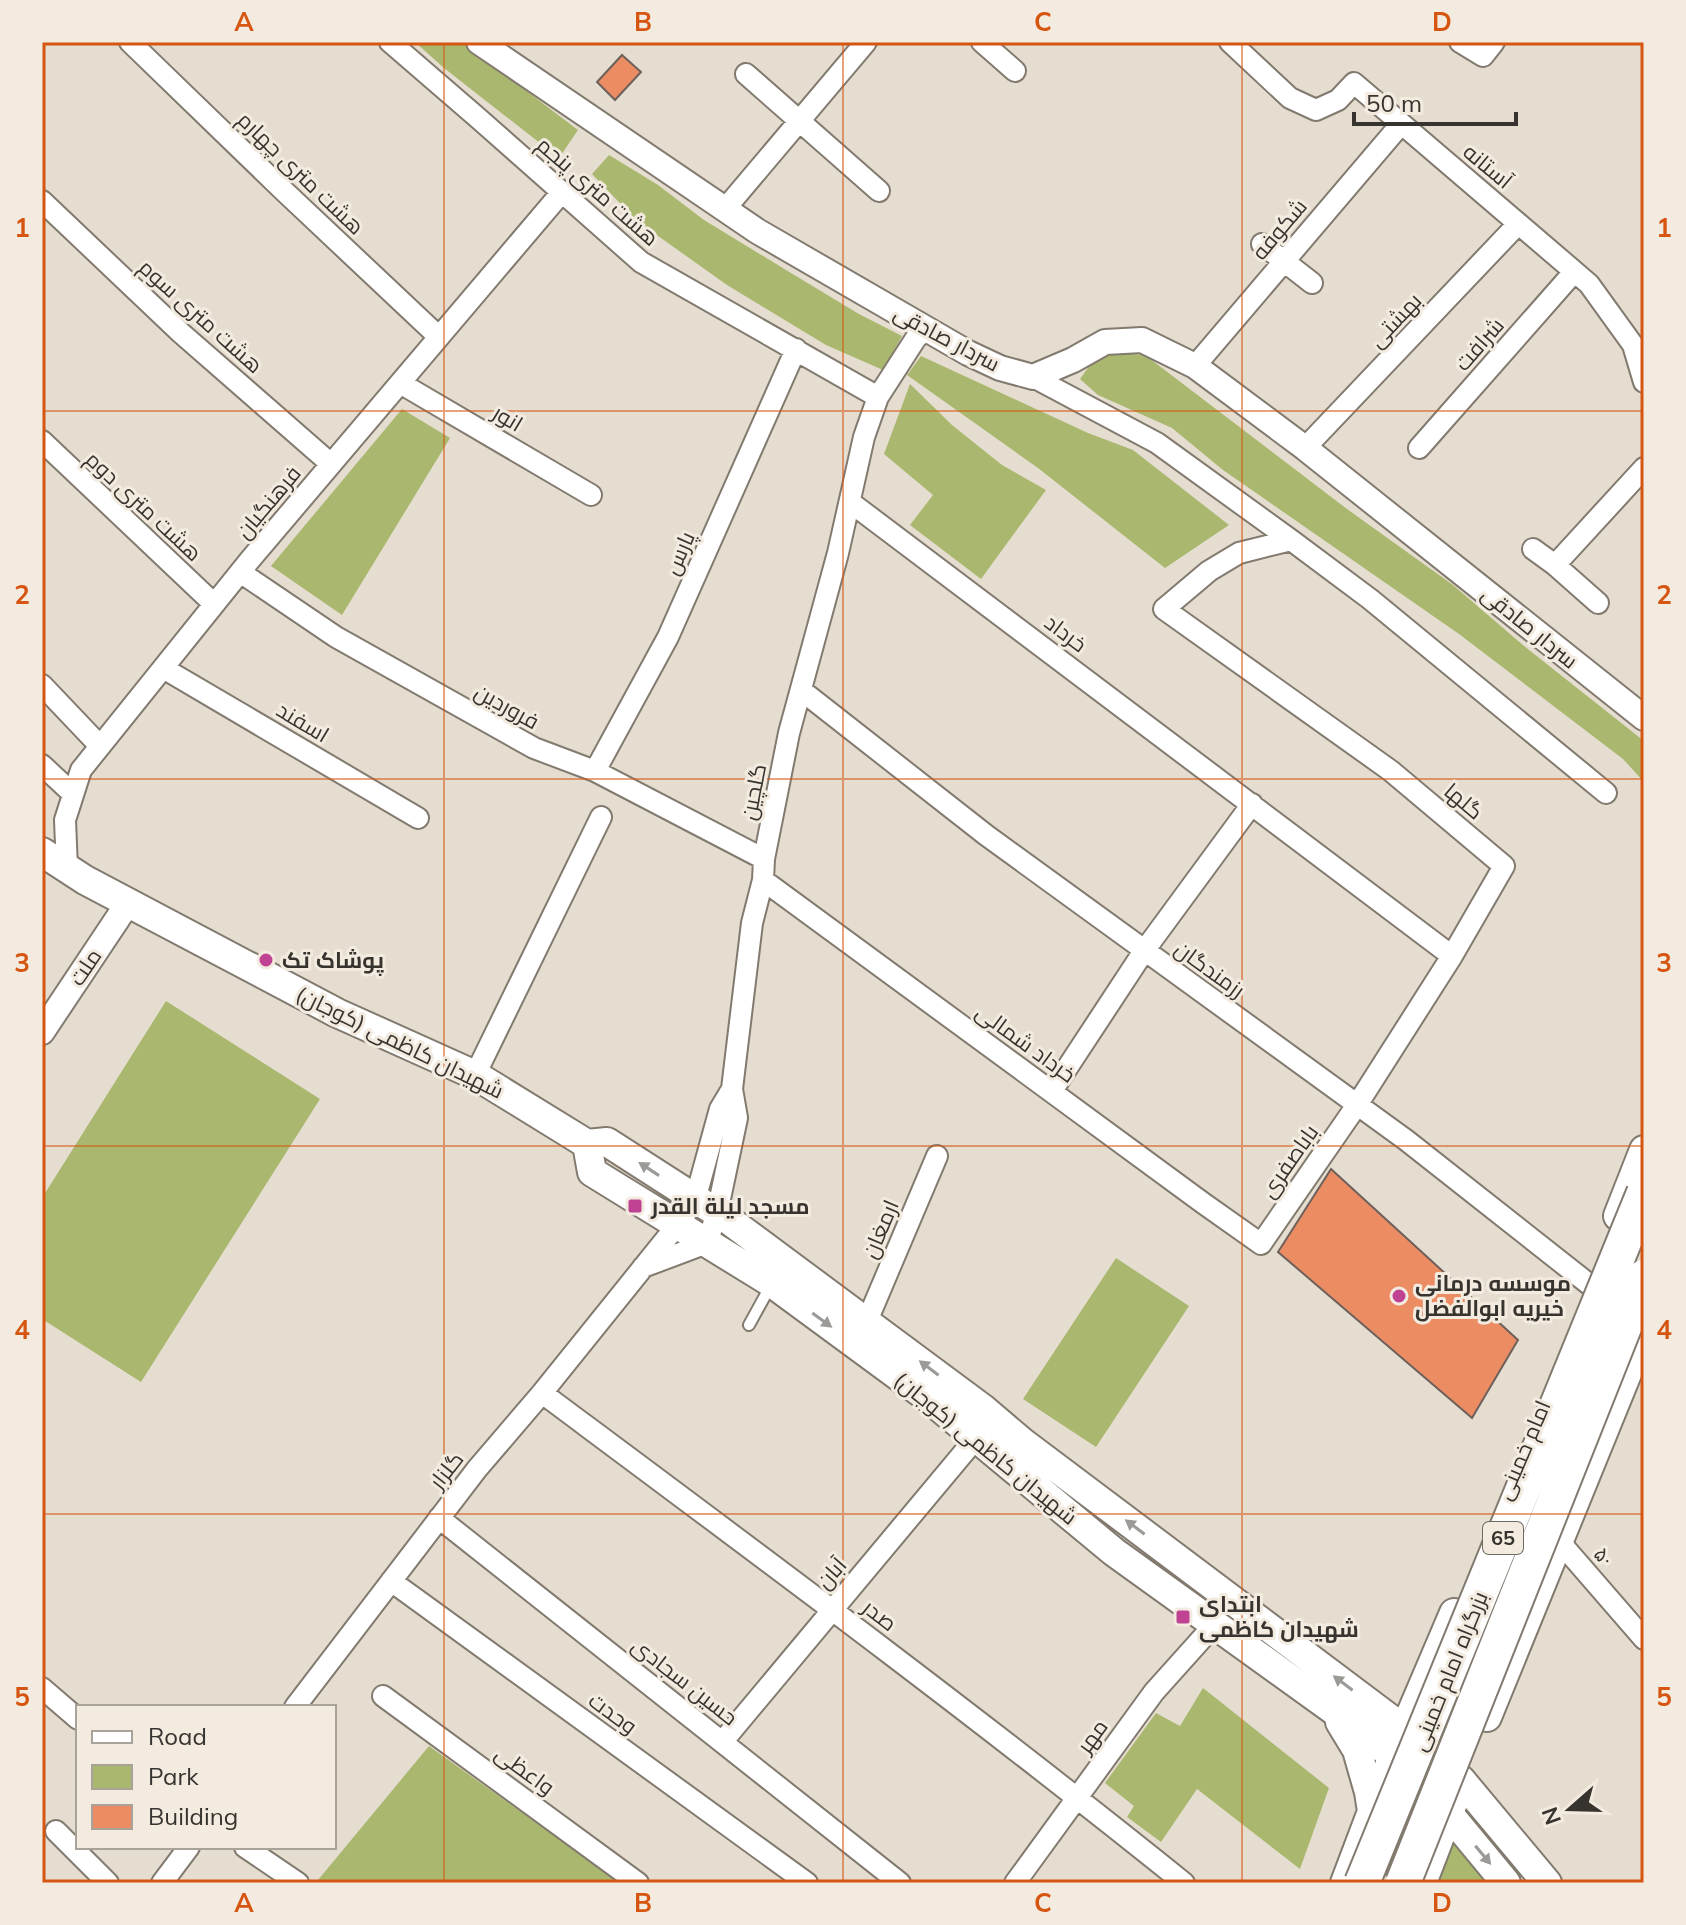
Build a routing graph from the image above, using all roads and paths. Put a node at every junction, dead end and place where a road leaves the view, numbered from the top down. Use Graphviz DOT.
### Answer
graph roads {
  1 [pos="130,42"];
  2 [pos="390,42"];
  3 [pos="479,42"];
  4 [pos="866,42"];
  5 [pos="982,42"];
  6 [pos="1230,42"];
  7 [pos="1460,42"];
  8 [pos="1494,42"];
  9 [pos="1015,71"];
  10 [pos="746,74"];
  11 [pos="799,121"];
  12 [pos="1401,124"];
  13 [pos="879,191"];
  14 [pos="562,192"];
  15 [pos="42,201"];
  16 [pos="725,209"];
  17 [pos="1518,224"];
  18 [pos="1262,244"];
  19 [pos="1284,261"];
  20 [pos="1574,272"];
  21 [pos="1312,283"];
  22 [pos="927,329"];
  23 [pos="439,337"];
  24 [pos="796,349"];
  25 [pos="1195,366"];
  26 [pos="1033,377"];
  27 [pos="1644,382"];
  28 [pos="400,383"];
  29 [pos="878,397"];
  30 [pos="42,441"];
  31 [pos="1305,448"];
  32 [pos="1419,448"];
  33 [pos="331,464"];
  34 [pos="1644,468"];
  35 [pos="591,495"];
  36 [pos="850,502"];
  37 [pos="1291,540"];
  38 [pos="1533,549"];
  39 [pos="1555,565"];
  40 [pos="240,572"];
  41 [pos="1598,603"];
  42 [pos="214,604"];
  43 [pos="163,668"];
  44 [pos="42,685"];
  45 [pos="801,690"];
  46 [pos="1644,718"];
  47 [pos="100,746"];
  48 [pos="42,765"];
  49 [pos="595,771"];
  50 [pos="1606,793"];
  51 [pos="73,794"];
  52 [pos="1252,804"];
  53 [pos="601,817"];
  54 [pos="418,818"];
  55 [pos="42,852"];
  56 [pos="67,869"];
  57 [pos="763,870"];
  58 [pos="128,903"];
  59 [pos="1144,951"];
  60 [pos="1452,956"];
  61 [pos="42,1032"];
  62 [pos="475,1075"];
  63 [pos="1052,1091"];
  64 [pos="1357,1105"];
  65 [pos="587,1144"];
  66 [pos="1644,1150"];
  67 [pos="937,1156"];
  68 [pos="1644,1193"];
  69 [pos="706,1207"];
  70 [pos="678,1224"];
  71 [pos="707,1243"];
  72 [pos="1261,1244"];
  73 [pos="643,1267"];
  74 [pos="1644,1277"];
  75 [pos="772,1283"];
  76 [pos="1590,1285"];
  77 [pos="867,1321"];
  78 [pos="749,1325"];
  79 [pos="1644,1332"];
  80 [pos="542,1393"];
  81 [pos="976,1438"];
  82 [pos="439,1518"];
  83 [pos="1559,1541"];
  84 [pos="391,1581"];
  85 [pos="832,1609"];
  86 [pos="1215,1624"];
  87 [pos="1644,1639"];
  88 [pos="43,1690"];
  89 [pos="383,1696"];
  90 [pos="297,1705"];
  91 [pos="1332,1709"];
  92 [pos="76,1717"];
  93 [pos="1405,1730"];
  94 [pos="723,1741"];
  95 [pos="1393,1756"];
  96 [pos="1461,1780"];
  97 [pos="1077,1797"];
  98 [pos="1372,1811"];
  99 [pos="1449,1814"];
  100 [pos="56,1831"];
  101 [pos="188,1849"];
  102 [pos="248,1849"];
  103 [pos="108,1883"];
  104 [pos="162,1883"];
  105 [pos="298,1883"];
  106 [pos="638,1883"];
  107 [pos="807,1883"];
  108 [pos="900,1883"];
  109 [pos="1015,1883"];
  110 [pos="1184,1883"];
  111 [pos="1345,1883"];
  112 [pos="1362,1883"];
  113 [pos="1403,1883"];
  114 [pos="1422,1883"];
  115 [pos="1506,1883"];
  116 [pos="1547,1883"];
  1 -- 23 [label="street, هشت متری چهارم"];
  2 -- 14 [label="street, هشت متری پنجم"];
  3 -- 16 [label="street, سردار صادقی"];
  4 -- 11 [label="street"];
  5 -- 9 [label="street"];
  6 -- 12 [label="street, آستانه"];
  7 -- 8 [label="street"];
  10 -- 11 [label="street"];
  11 -- 13 [label="street"];
  11 -- 16 [label="street"];
  12 -- 17 [label="street, آستانه"];
  12 -- 19 [label="street, شکوفه"];
  14 -- 23 [label="street, فرهنگیان"];
  14 -- 24 [label="street, هشت متری پنجم"];
  15 -- 33 [label="street, هشت متری سوم"];
  16 -- 22 [label="street, سردار صادقی"];
  17 -- 20 [label="street, آستانه"];
  17 -- 31 [label="street, بهشتی"];
  18 -- 19 [label="street"];
  19 -- 21 [label="street"];
  19 -- 25 [label="street, شکوفه"];
  20 -- 27 [label="street, آستانه"];
  20 -- 32 [label="street, شرافت"];
  22 -- 26 [label="street, سردار صادقی"];
  22 -- 29 [label="street, گلچین"];
  23 -- 28 [label="street, فرهنگیان"];
  24 -- 29 [label="street, هشت متری پنجم"];
  24 -- 49 [label="street, پارس"];
  25 -- 26 [label="street, سردار صادقی"];
  25 -- 31 [label="street, سردار صادقی"];
  26 -- 37 [label="street"];
  28 -- 33 [label="street, فرهنگیان"];
  28 -- 35 [label="street, انور"];
  29 -- 36 [label="street, گلچین"];
  30 -- 42 [label="street, هشت متری دوم"];
  31 -- 46 [label="street, سردار صادقی"];
  33 -- 40 [label="street, فرهنگیان"];
  34 -- 39 [label="street"];
  36 -- 45 [label="street, گلچین"];
  36 -- 52 [label="street, خرداد"];
  37 -- 50 [label="street"];
  37 -- 60 [label="street, گلها"];
  38 -- 39 [label="street"];
  39 -- 41 [label="street"];
  40 -- 42 [label="street, فرهنگیان"];
  40 -- 49 [label="street, فروردین"];
  42 -- 43 [label="street, فرهنگیان"];
  43 -- 47 [label="street, فرهنگیان"];
  43 -- 54 [label="street, اسفند"];
  44 -- 47 [label="street"];
  45 -- 57 [label="street, گلچین"];
  45 -- 59 [label="street, رزمندگان"];
  47 -- 51 [label="street, فرهنگیان"];
  48 -- 51 [label="street"];
  49 -- 57 [label="street, فروردین"];
  51 -- 56 [label="street, فرهنگیان"];
  52 -- 59 [label="street"];
  52 -- 60 [label="street, خرداد"];
  53 -- 62 [label="street"];
  55 -- 56 [label="main road, شهیدان کاظمی (کوجان)"];
  56 -- 58 [label="main road, شهیدان کاظمی (کوجان)"];
  57 -- 63 [label="street, خرداد شمالی"];
  57 -- 69 [label="street, گلچین"];
  58 -- 61 [label="street, ملت"];
  58 -- 62 [label="main road, شهیدان کاظمی (کوجان)"];
  59 -- 63 [label="street"];
  59 -- 64 [label="street, رزمندگان"];
  60 -- 64 [label="street, گلها"];
  62 -- 65 [label="main road, شهیدان کاظمی (کوجان)"];
  63 -- 72 [label="street, خرداد شمالی"];
  64 -- 72 [label="street, باباصفری"];
  64 -- 76 [label="street, رزمندگان"];
  69 -- 65 [label="main road, شهیدان کاظمی (کوجان), one-way"];
  65 -- 70 [label="main road, شهیدان کاظمی (کوجان)"];
  66 -- 76 [label="main road, امام خمینی"];
  67 -- 77 [label="street, ارمغان"];
  68 -- 112 [label="highway, بزرگراه امام خمینی / 65, bridge"];
  69 -- 70 [label="street, گلزار"];
  69 -- 71 [label="street, گلچین"];
  69 -- 77 [label="main road, شهیدان کاظمی (کوجان)"];
  70 -- 71 [label="main road, شهیدان کاظمی (کوجان)"];
  70 -- 73 [label="street, گلزار"];
  71 -- 73 [label="street"];
  71 -- 75 [label="main road, شهیدان کاظمی (کوجان)"];
  73 -- 80 [label="street, گلزار"];
  74 -- 113 [label="highway, بزرگراه امام خمینی / 65, bridge"];
  75 -- 78 [label="lane"];
  75 -- 81 [label="main road, شهیدان کاظمی (کوجان), one-way"];
  76 -- 93 [label="main road, امام خمینی"];
  93 -- 77 [label="main road, شهیدان کاظمی (کوجان), one-way"];
  79 -- 83 [label="main road"];
  80 -- 82 [label="street, گلزار"];
  80 -- 85 [label="street, صدر"];
  81 -- 85 [label="street, آبان"];
  81 -- 86 [label="main road, شهیدان کاظمی (کوجان)"];
  82 -- 84 [label="street, گلزار"];
  82 -- 94 [label="street, حسین سجادی"];
  83 -- 87 [label="street, ۵۰"];
  83 -- 96 [label="main road"];
  84 -- 90 [label="street, گلزار"];
  84 -- 107 [label="street, وحدت"];
  85 -- 94 [label="street, آبان"];
  85 -- 97 [label="street, صدر"];
  86 -- 91 [label="main road, شهیدان کاظمی (کوجان)"];
  86 -- 97 [label="street, مهر"];
  88 -- 92 [label="street"];
  89 -- 106 [label="street, واعظی"];
  91 -- 95 [label="main road, شهیدان کاظمی (کوجان)"];
  91 -- 98 [label="main road"];
  93 -- 95 [label="main road, امام خمینی"];
  93 -- 96 [label="main road, شهیدان کاظمی (کوجان)"];
  94 -- 108 [label="street, حسین سجادی"];
  95 -- 98 [label="main road, امام خمینی"];
  95 -- 99 [label="main road, شهیدان کاظمی (کوجان)"];
  96 -- 99 [label="main road"];
  96 -- 116 [label="main road, شهیدان کاظمی (کوجان)"];
  97 -- 109 [label="street, مهر"];
  97 -- 110 [label="street, صدر"];
  98 -- 111 [label="main road, امام خمینی"];
  99 -- 114 [label="main road"];
  99 -- 115 [label="main road, شهیدان کاظمی (کوجان), one-way"];
  100 -- 103 [label="street"];
  101 -- 104 [label="street"];
  102 -- 105 [label="street"];
}
